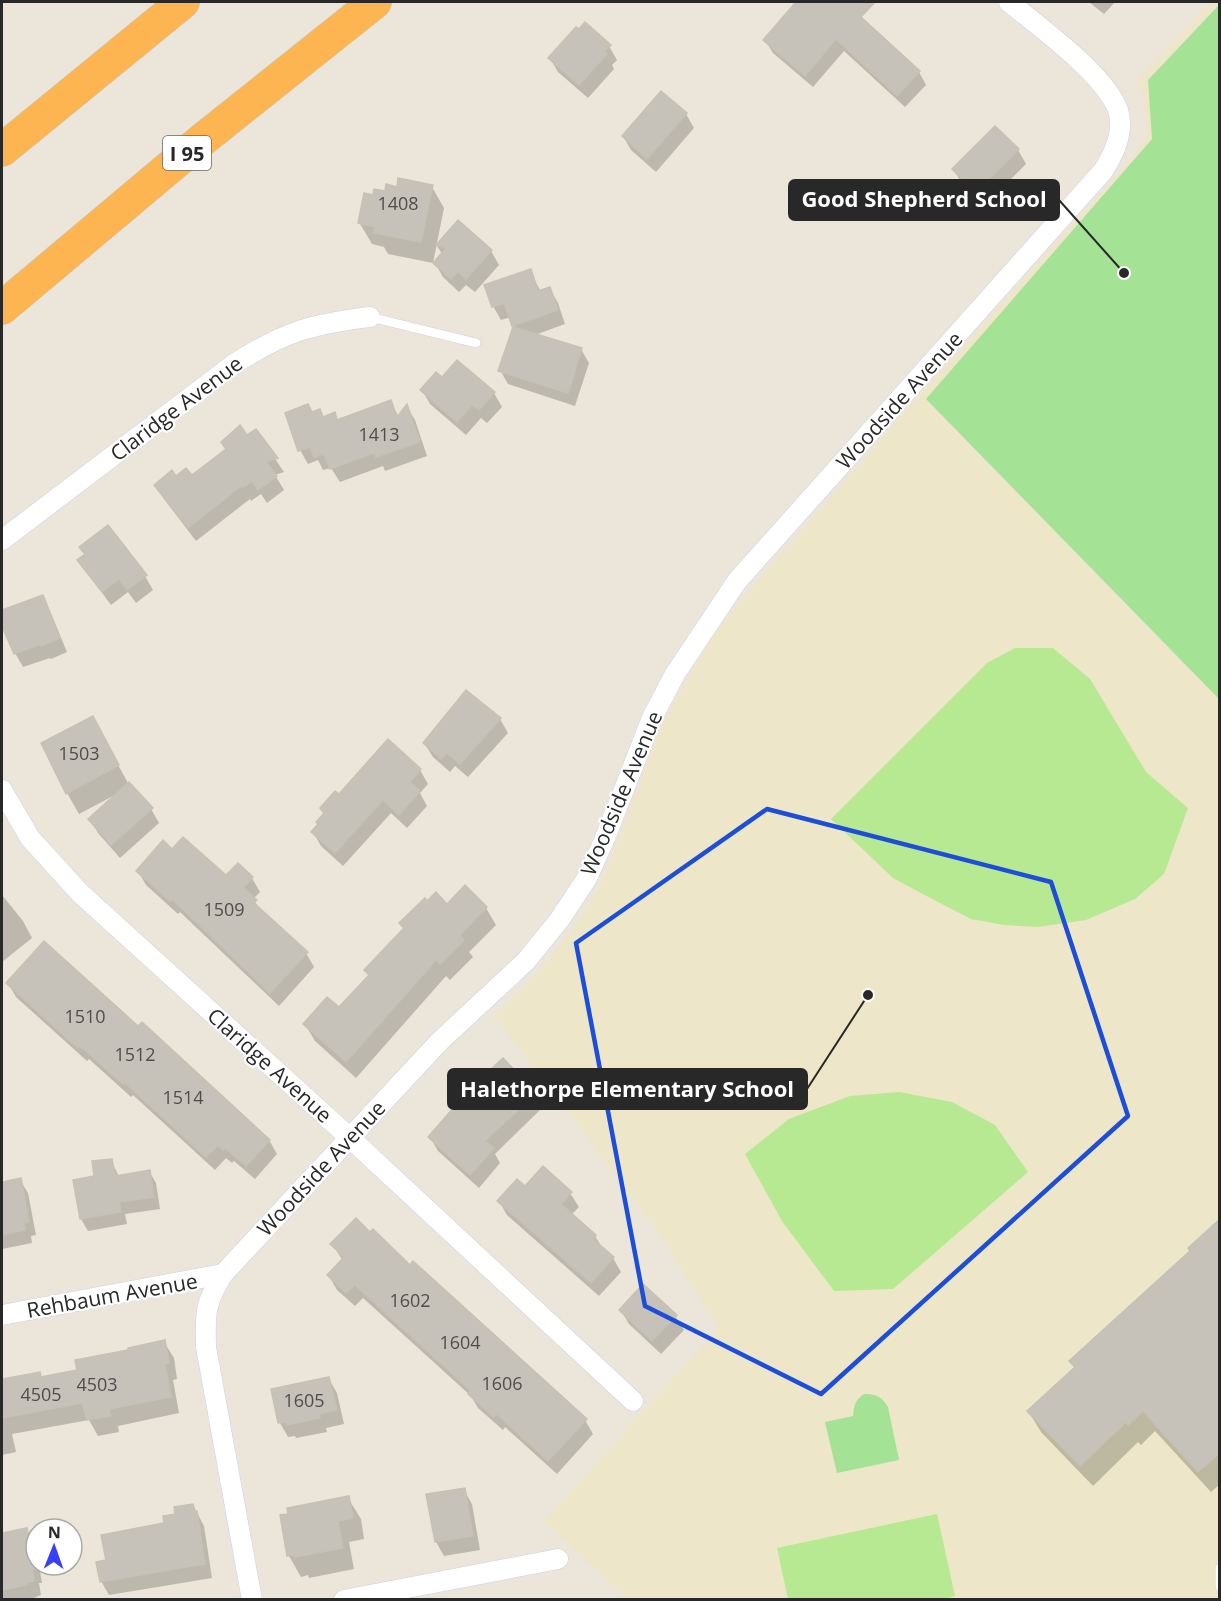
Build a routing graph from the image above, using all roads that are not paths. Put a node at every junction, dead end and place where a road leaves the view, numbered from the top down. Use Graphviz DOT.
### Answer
graph roads {
  1 [pos="183,2"];
  2 [pos="375,2"];
  3 [pos="1010,2"];
  4 [pos="2,150"];
  5 [pos="2,308"];
  6 [pos="370,317"];
  7 [pos="476,343"];
  8 [pos="2,540"];
  9 [pos="2,790"];
  10 [pos="349,1137"];
  11 [pos="223,1274"];
  12 [pos="2,1315"];
  13 [pos="633,1401"];
  14 [pos="558,1559"];
  15 [pos="1219,1569"];
  16 [pos="1220,1586"];
  17 [pos="252,1599"];
  18 [pos="344,1599"];
  1 -- 4 [label="highway"];
  2 -- 5 [label="highway, I 95"];
  3 -- 10 [label="street, Woodside Avenue"];
  6 -- 7 [label="lane"];
  6 -- 8 [label="street, Claridge Avenue"];
  9 -- 10 [label="street, Claridge Avenue"];
  10 -- 11 [label="street, Woodside Avenue"];
  10 -- 13 [label="street, Claridge Avenue"];
  11 -- 12 [label="street, Rehbaum Avenue"];
  11 -- 17 [label="street, Woodside Avenue"];
  14 -- 18 [label="street"];
  15 -- 16 [label="lane"];
}
